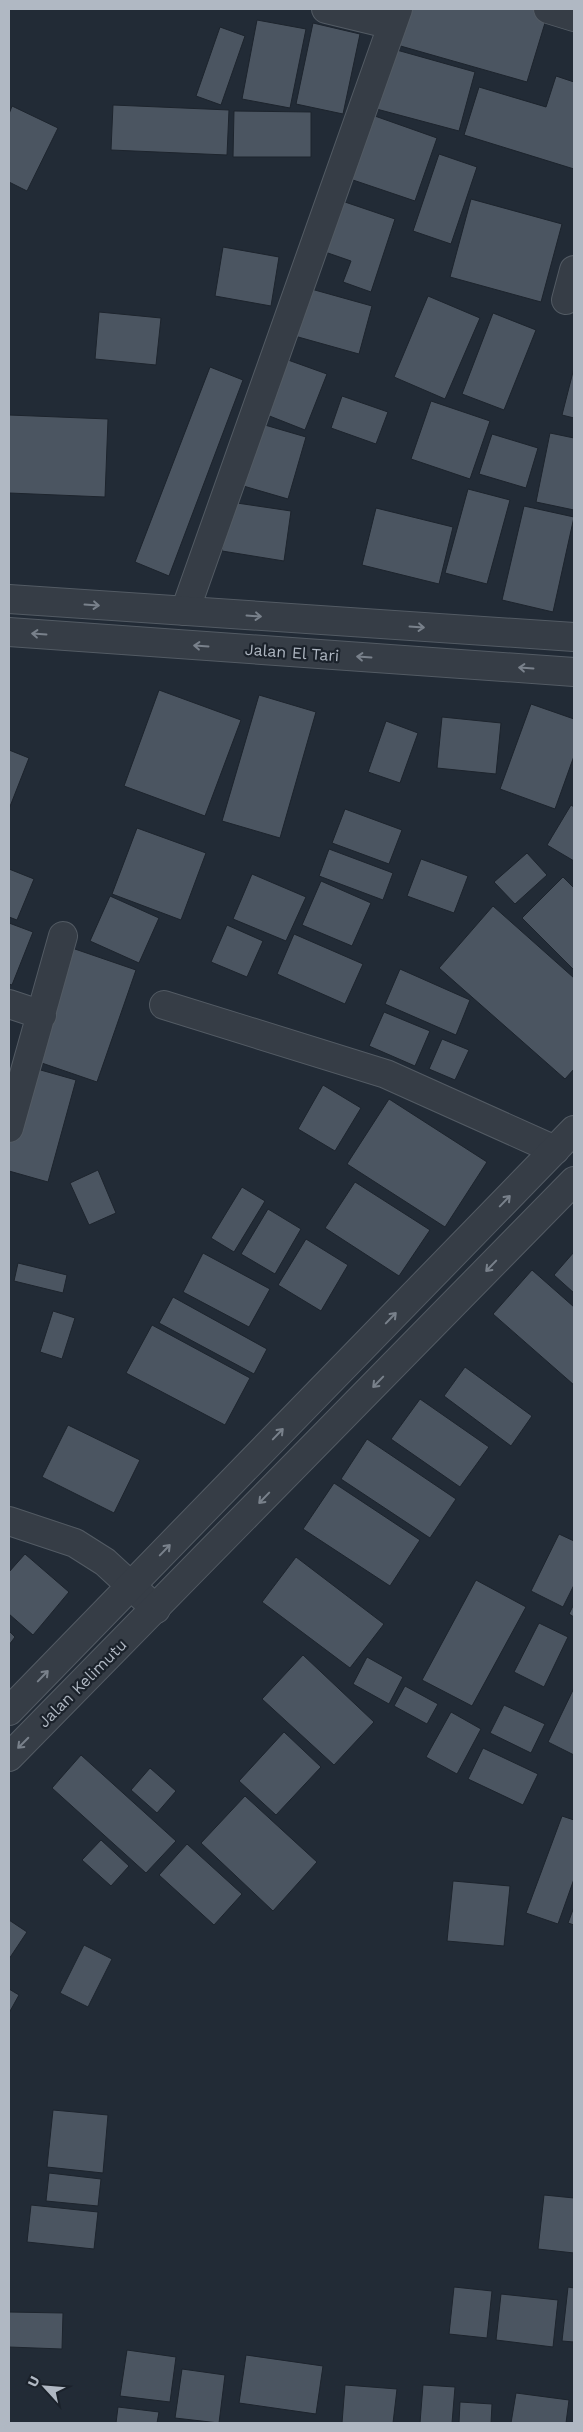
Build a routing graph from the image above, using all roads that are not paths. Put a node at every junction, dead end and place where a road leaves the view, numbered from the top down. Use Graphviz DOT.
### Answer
graph roads {
  1 [pos="326,9"];
  2 [pos="548,9"];
  3 [pos="395,17"];
  4 [pos="574,17"];
  5 [pos="574,270"];
  6 [pos="566,300"];
  7 [pos="9,599"];
  8 [pos="185,611"];
  9 [pos="9,632"];
  10 [pos="574,636"];
  11 [pos="574,672"];
  12 [pos="63,936"];
  13 [pos="9,1004"];
  14 [pos="164,1005"];
  15 [pos="42,1015"];
  16 [pos="9,1128"];
  17 [pos="574,1130"];
  18 [pos="555,1150"];
  19 [pos="574,1181"];
  20 [pos="9,1522"];
  21 [pos="130,1585"];
  22 [pos="156,1609"];
  23 [pos="9,1711"];
  24 [pos="9,1757"];
  1 -- 3 [label="street"];
  2 -- 4 [label="street"];
  3 -- 8 [label="street"];
  5 -- 6 [label="street"];
  7 -- 8 [label="street, Jalan El Tari, one-way"];
  8 -- 10 [label="street, Jalan El Tari, one-way"];
  11 -- 9 [label="street, Jalan El Tari, one-way"];
  12 -- 15 [label="street"];
  13 -- 15 [label="street"];
  14 -- 18 [label="street"];
  15 -- 16 [label="street"];
  17 -- 18 [label="street, Jalan Kelimutu"];
  21 -- 18 [label="street, Jalan Kelimutu, one-way"];
  19 -- 22 [label="street, Jalan Kelimutu, one-way"];
  20 -- 21 [label="street"];
  21 -- 22 [label="street"];
  23 -- 21 [label="street, Jalan Kelimutu, one-way"];
  22 -- 24 [label="street, Jalan Kelimutu, one-way"];
}
